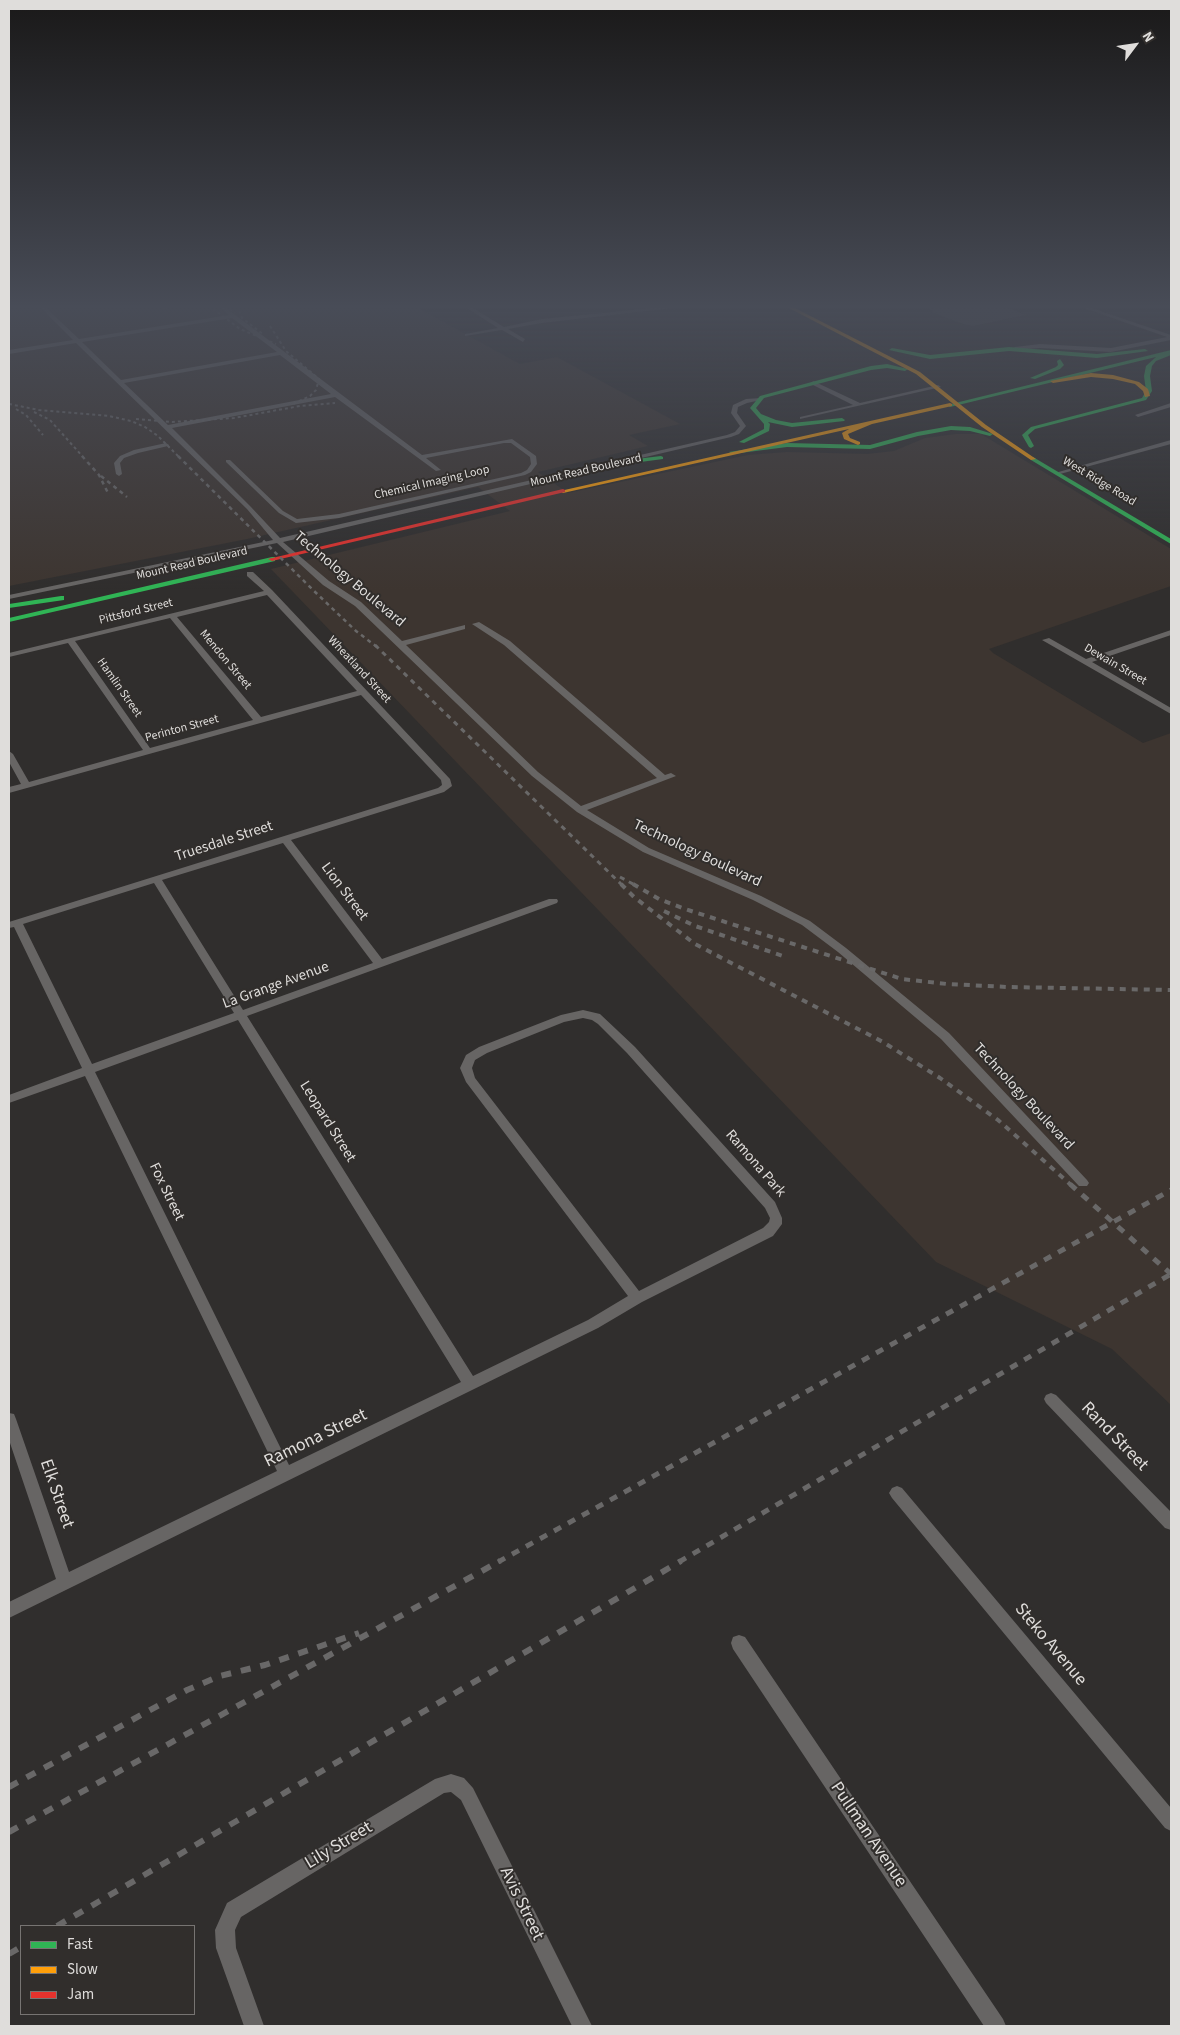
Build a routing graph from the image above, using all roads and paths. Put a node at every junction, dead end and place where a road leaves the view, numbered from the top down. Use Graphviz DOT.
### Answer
graph roads {
  1 [pos="138,400"];
  2 [pos="310,400"];
  3 [pos="343,400"];
  4 [pos="754,400"];
  5 [pos="758,400"];
  6 [pos="848,400"];
  7 [pos="878,400"];
  8 [pos="933,400"];
  9 [pos="955,400"];
  10 [pos="969,400"];
  11 [pos="970,400"];
  12 [pos="1140,400"];
  13 [pos="859,405"];
  14 [pos="1171,405"];
  15 [pos="968,413"];
  16 [pos="757,414"];
  17 [pos="1138,415"];
  18 [pos="802,418"];
  19 [pos="842,420"];
  20 [pos="870,423"];
  21 [pos="1016,426"];
  22 [pos="1041,426"];
  23 [pos="167,427"];
  24 [pos="951,428"];
  25 [pos="740,437"];
  26 [pos="1001,438"];
  27 [pos="888,442"];
  28 [pos="1171,442"];
  29 [pos="166,445"];
  30 [pos="1031,446"];
  31 [pos="732,452"];
  32 [pos="676,455"];
  33 [pos="422,458"];
  34 [pos="228,461"];
  35 [pos="603,465"];
  36 [pos="438,470"];
  37 [pos="1070,470"];
  38 [pos="1058,473"];
  39 [pos="119,474"];
  40 [pos="1171,530"];
  41 [pos="1171,542"];
  42 [pos="298,544"];
  43 [pos="263,552"];
  44 [pos="250,574"];
  45 [pos="269,592"];
  46 [pos="9,597"];
  47 [pos="61,598"];
  48 [pos="9,606"];
  49 [pos="9,610"];
  50 [pos="171,615"];
  51 [pos="9,620"];
  52 [pos="476,624"];
  53 [pos="462,627"];
  54 [pos="1171,632"];
  55 [pos="70,640"];
  56 [pos="1046,640"];
  57 [pos="401,644"];
  58 [pos="9,655"];
  59 [pos="1086,662"];
  60 [pos="362,692"];
  61 [pos="1171,711"];
  62 [pos="259,720"];
  63 [pos="148,751"];
  64 [pos="9,754"];
  65 [pos="26,785"];
  66 [pos="447,786"];
  67 [pos="9,790"];
  68 [pos="580,810"];
  69 [pos="284,838"];
  70 [pos="156,879"];
  71 [pos="553,901"];
  72 [pos="13,924"];
  73 [pos="380,964"];
  74 [pos="241,1015"];
  75 [pos="89,1070"];
  76 [pos="9,1099"];
  77 [pos="1083,1183"];
  78 [pos="637,1298"];
  79 [pos="470,1384"];
  80 [pos="1051,1400"];
  81 [pos="9,1419"];
  82 [pos="286,1475"];
  83 [pos="897,1493"];
  84 [pos="1171,1523"];
  85 [pos="65,1583"];
  86 [pos="9,1610"];
  87 [pos="739,1643"];
  88 [pos="458,1784"];
  89 [pos="1171,1822"];
  90 [pos="254,2026"];
  91 [pos="582,2026"];
  92 [pos="996,2026"];
  1 -- 23 [label="street, Technology Boulevard"];
  2 -- 23 [label="street"];
  3 -- 33 [label="street, Chemical Imaging Loop"];
  4 -- 25 [label="street"];
  5 -- 16 [label="main road"];
  6 -- 13 [label="street"];
  7 -- 13 [label="street"];
  8 -- 19 [label="main road, Mount Read Boulevard"];
  9 -- 15 [label="main road, West Ridge Road"];
  10 -- 30 [label="main road, West Ridge Road"];
  11 -- 20 [label="main road, Mount Read Boulevard"];
  12 -- 22 [label="main road"];
  13 -- 18 [label="street"];
  14 -- 17 [label="street"];
  15 -- 24 [label="main road"];
  15 -- 26 [label="main road, West Ridge Road"];
  16 -- 19 [label="main road"];
  16 -- 25 [label="main road"];
  19 -- 25 [label="main road, Mount Read Boulevard"];
  20 -- 27 [label="main road"];
  20 -- 31 [label="main road, Mount Read Boulevard"];
  21 -- 22 [label="main road"];
  22 -- 30 [label="main road"];
  23 -- 57 [label="street, Technology Boulevard"];
  24 -- 26 [label="main road"];
  24 -- 27 [label="main road"];
  25 -- 32 [label="main road, Mount Read Boulevard"];
  25 -- 35 [label="street, Mount Read Boulevard"];
  26 -- 38 [label="main road, West Ridge Road"];
  27 -- 31 [label="main road"];
  28 -- 37 [label="street"];
  29 -- 39 [label="street"];
  30 -- 37 [label="main road, West Ridge Road"];
  31 -- 42 [label="main road, Mount Read Boulevard"];
  32 -- 35 [label="main road"];
  32 -- 42 [label="main road, Mount Read Boulevard"];
  33 -- 34 [label="street, Chemical Imaging Loop"];
  33 -- 36 [label="street, Chemical Imaging Loop"];
  35 -- 42 [label="street, Mount Read Boulevard"];
  37 -- 38 [label="street"];
  37 -- 40 [label="main road, West Ridge Road"];
  38 -- 41 [label="main road, West Ridge Road"];
  42 -- 43 [label="main road, Mount Read Boulevard"];
  42 -- 43 [label="street, Mount Read Boulevard"];
  43 -- 46 [label="street, Mount Read Boulevard"];
  43 -- 47 [label="main road, Mount Read Boulevard"];
  43 -- 51 [label="main road, Mount Read Boulevard"];
  44 -- 45 [label="street, Wheatland Street"];
  45 -- 50 [label="street, Pittsford Street"];
  45 -- 60 [label="street, Wheatland Street"];
  47 -- 48 [label="main road"];
  47 -- 49 [label="main road, Mount Read Boulevard"];
  50 -- 55 [label="street, Pittsford Street"];
  50 -- 62 [label="street, Mendon Street"];
  52 -- 68 [label="street"];
  53 -- 57 [label="street"];
  54 -- 59 [label="street"];
  55 -- 58 [label="street, Pittsford Street"];
  55 -- 63 [label="street, Hamlin Street"];
  56 -- 59 [label="street, Dewain Street"];
  57 -- 68 [label="street, Technology Boulevard"];
  59 -- 61 [label="street, Dewain Street"];
  60 -- 62 [label="street, Perinton Street"];
  60 -- 66 [label="street, Wheatland Street"];
  62 -- 63 [label="street, Perinton Street"];
  63 -- 65 [label="street, Perinton Street"];
  64 -- 65 [label="street"];
  65 -- 67 [label="street, Perinton Street"];
  66 -- 69 [label="street, Truesdale Street"];
  68 -- 77 [label="street, Technology Boulevard"];
  69 -- 70 [label="street, Truesdale Street"];
  69 -- 73 [label="street, Lion Street"];
  70 -- 72 [label="street, Truesdale Street"];
  70 -- 74 [label="street, Leopard Street"];
  71 -- 73 [label="street, La Grange Avenue"];
  72 -- 75 [label="street, Fox Street"];
  73 -- 74 [label="street, La Grange Avenue"];
  74 -- 75 [label="street, La Grange Avenue"];
  74 -- 79 [label="street, Leopard Street"];
  75 -- 76 [label="street, La Grange Avenue"];
  75 -- 82 [label="street, Fox Street"];
  78 -- 78 [label="street, Ramona Park"];
  78 -- 79 [label="street, Ramona Street"];
  79 -- 82 [label="street, Ramona Street"];
  80 -- 84 [label="street, Rand Street"];
  81 -- 85 [label="street, Elk Street"];
  82 -- 85 [label="street, Ramona Street"];
  83 -- 89 [label="street, Steko Avenue"];
  85 -- 86 [label="street, Ramona Street"];
  87 -- 92 [label="street, Pullman Avenue"];
  88 -- 90 [label="street, Lily Street"];
  88 -- 91 [label="street, Avis Street"];
}
